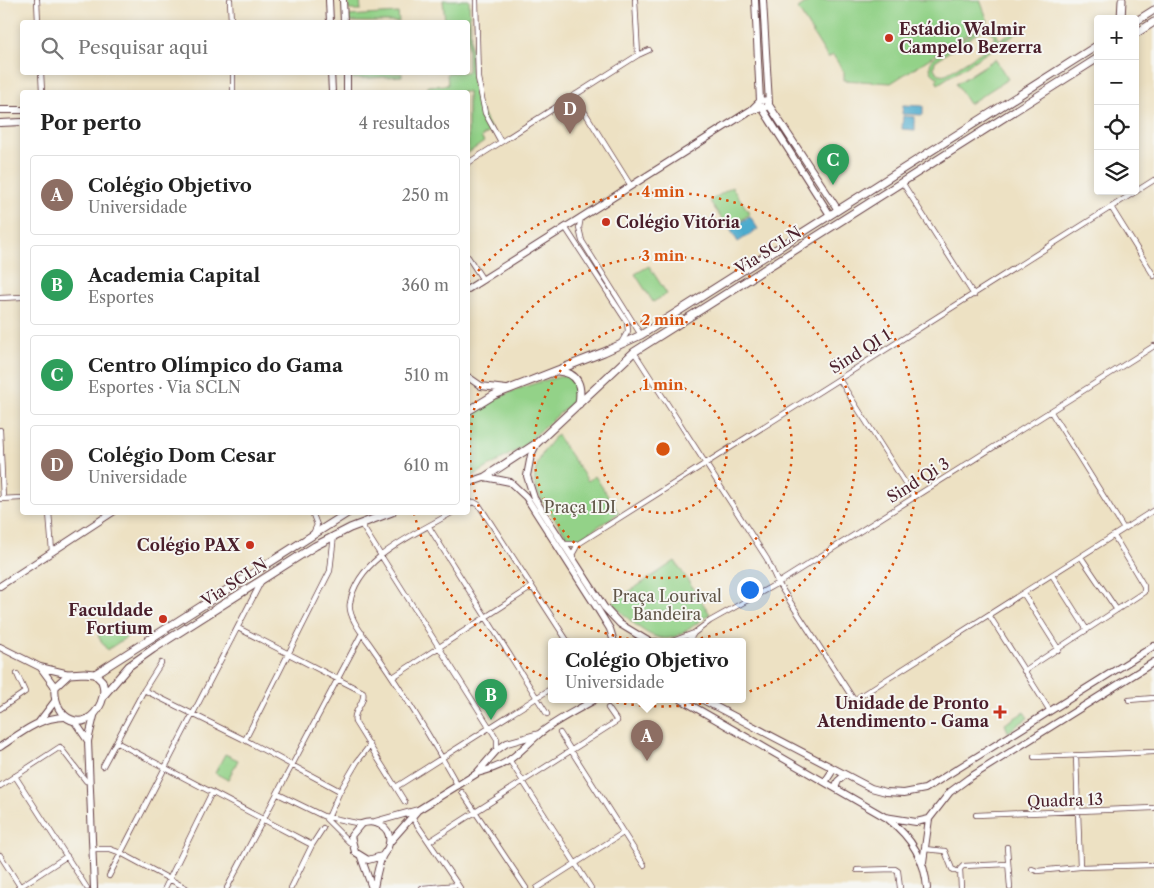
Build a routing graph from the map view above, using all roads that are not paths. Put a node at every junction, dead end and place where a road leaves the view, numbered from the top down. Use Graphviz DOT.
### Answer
graph roads {
  1 [pos="37,0"];
  2 [pos="230,0"];
  3 [pos="329,0"];
  4 [pos="343,0"];
  5 [pos="476,0"];
  6 [pos="635,0"];
  7 [pos="755,0"];
  8 [pos="763,0"];
  9 [pos="1122,0"];
  10 [pos="1154,10"];
  11 [pos="1121,15"];
  12 [pos="1139,19"];
  13 [pos="38,20"];
  14 [pos="230,20"];
  15 [pos="330,20"];
  16 [pos="344,20"];
  17 [pos="1154,22"];
  18 [pos="1139,31"];
  19 [pos="1094,48"];
  20 [pos="649,50"];
  21 [pos="638,55"];
  22 [pos="1095,60"];
  23 [pos="41,75"];
  24 [pos="232,75"];
  25 [pos="331,75"];
  26 [pos="347,75"];
  27 [pos="42,90"];
  28 [pos="233,90"];
  29 [pos="332,90"];
  30 [pos="347,90"];
  31 [pos="574,95"];
  32 [pos="1019,95"];
  33 [pos="764,104"];
  34 [pos="1024,104"];
  35 [pos="1004,105"];
  36 [pos="0,110"];
  37 [pos="20,110"];
  38 [pos="1010,114"];
  39 [pos="20,122"];
  40 [pos="0,123"];
  41 [pos="501,142"];
  42 [pos="802,156"];
  43 [pos="794,160"];
  44 [pos="470,162"];
  45 [pos="1154,180"];
  46 [pos="902,182"];
  47 [pos="631,186"];
  48 [pos="1111,207"];
  49 [pos="838,210"];
  50 [pos="830,215"];
  51 [pos="581,217"];
  52 [pos="818,222"];
  53 [pos="566,227"];
  54 [pos="807,229"];
  55 [pos="824,231"];
  56 [pos="813,238"];
  57 [pos="470,260"];
  58 [pos="1154,276"];
  59 [pos="483,280"];
  60 [pos="470,288"];
  61 [pos="974,295"];
  62 [pos="20,297"];
  63 [pos="0,298"];
  64 [pos="641,335"];
  65 [pos="620,344"];
  66 [pos="1154,346"];
  67 [pos="634,352"];
  68 [pos="556,371"];
  69 [pos="470,378"];
  70 [pos="839,379"];
  71 [pos="507,389"];
  72 [pos="579,404"];
  73 [pos="470,410"];
  74 [pos="1051,412"];
  75 [pos="0,430"];
  76 [pos="537,443"];
  77 [pos="705,465"];
  78 [pos="485,476"];
  79 [pos="470,482"];
  80 [pos="914,497"];
  81 [pos="20,498"];
  82 [pos="2,499"];
  83 [pos="470,503"];
  84 [pos="1154,510"];
  85 [pos="49,515"];
  86 [pos="108,515"];
  87 [pos="314,515"];
  88 [pos="345,515"];
  89 [pos="384,515"];
  90 [pos="448,515"];
  91 [pos="315,518"];
  92 [pos="333,523"];
  93 [pos="361,524"];
  94 [pos="429,527"];
  95 [pos="1124,529"];
  96 [pos="334,535"];
  97 [pos="1114,536"];
  98 [pos="310,538"];
  99 [pos="566,544"];
  100 [pos="578,544"];
  101 [pos="52,552"];
  102 [pos="382,555"];
  103 [pos="572,555"];
  104 [pos="1081,557"];
  105 [pos="1052,575"];
  106 [pos="262,580"];
  107 [pos="778,583"];
  108 [pos="0,586"];
  109 [pos="532,587"];
  110 [pos="224,593"];
  111 [pos="1023,593"];
  112 [pos="231,601"];
  113 [pos="1117,610"];
  114 [pos="989,615"];
  115 [pos="486,617"];
  116 [pos="238,628"];
  117 [pos="1087,630"];
  118 [pos="362,633"];
  119 [pos="690,637"];
  120 [pos="565,638"];
  121 [pos="612,638"];
  122 [pos="642,638"];
  123 [pos="1154,646"];
  124 [pos="0,647"];
  125 [pos="439,647"];
  126 [pos="1059,650"];
  127 [pos="288,653"];
  128 [pos="161,663"];
  129 [pos="1152,664"];
  130 [pos="40,667"];
  131 [pos="1024,671"];
  132 [pos="17,674"];
  133 [pos="68,674"];
  134 [pos="95,674"];
  135 [pos="393,677"];
  136 [pos="337,678"];
  137 [pos="55,687"];
  138 [pos="144,690"];
  139 [pos="548,691"];
  140 [pos="104,695"];
  141 [pos="537,698"];
  142 [pos="1154,698"];
  143 [pos="1129,700"];
  144 [pos="55,701"];
  145 [pos="589,703"];
  146 [pos="687,703"];
  147 [pos="708,703"];
  148 [pos="608,708"];
  149 [pos="0,709"];
  150 [pos="1050,711"];
  151 [pos="193,714"];
  152 [pos="547,714"];
  153 [pos="94,716"];
  154 [pos="65,717"];
  155 [pos="38,722"];
  156 [pos="75,722"];
  157 [pos="490,729"];
  158 [pos="560,733"];
  159 [pos="539,734"];
  160 [pos="497,739"];
  161 [pos="244,740"];
  162 [pos="515,740"];
  163 [pos="88,741"];
  164 [pos="116,742"];
  165 [pos="507,743"];
  166 [pos="370,745"];
  167 [pos="0,747"];
  168 [pos="497,750"];
  169 [pos="522,751"];
  170 [pos="570,751"];
  171 [pos="1154,752"];
  172 [pos="1076,756"];
  173 [pos="490,757"];
  174 [pos="1034,757"];
  175 [pos="443,759"];
  176 [pos="510,761"];
  177 [pos="971,761"];
  178 [pos="292,764"];
  179 [pos="103,766"];
  180 [pos="963,766"];
  181 [pos="165,767"];
  182 [pos="495,768"];
  183 [pos="831,768"];
  184 [pos="979,773"];
  185 [pos="476,774"];
  186 [pos="845,775"];
  187 [pos="15,776"];
  188 [pos="969,778"];
  189 [pos="523,781"];
  190 [pos="86,782"];
  191 [pos="825,782"];
  192 [pos="0,786"];
  193 [pos="396,787"];
  194 [pos="835,788"];
  195 [pos="460,789"];
  196 [pos="340,791"];
  197 [pos="212,792"];
  198 [pos="278,794"];
  199 [pos="405,802"];
  200 [pos="1154,808"];
  201 [pos="418,810"];
  202 [pos="475,811"];
  203 [pos="1077,812"];
  204 [pos="976,815"];
  205 [pos="885,817"];
  206 [pos="326,818"];
  207 [pos="929,819"];
  208 [pos="263,820"];
  209 [pos="414,820"];
  210 [pos="375,822"];
  211 [pos="360,824"];
  212 [pos="324,828"];
  213 [pos="623,833"];
  214 [pos="430,841"];
  215 [pos="389,843"];
  216 [pos="351,844"];
  217 [pos="312,845"];
  218 [pos="1007,847"];
  219 [pos="93,849"];
  220 [pos="924,850"];
  221 [pos="121,853"];
  222 [pos="0,855"];
  223 [pos="66,856"];
  224 [pos="382,856"];
  225 [pos="361,857"];
  226 [pos="575,863"];
  227 [pos="923,863"];
  228 [pos="1008,864"];
  229 [pos="644,865"];
  230 [pos="1154,865"];
  231 [pos="1080,867"];
  232 [pos="1032,869"];
  233 [pos="857,870"];
  234 [pos="960,873"];
  235 [pos="109,876"];
  236 [pos="170,879"];
  237 [pos="459,887"];
  238 [pos="20,888"];
  239 [pos="87,888"];
  240 [pos="94,888"];
  241 [pos="165,888"];
  242 [pos="186,888"];
  243 [pos="227,888"];
  244 [pos="291,888"];
  245 [pos="373,888"];
  246 [pos="422,888"];
  247 [pos="526,888"];
  248 [pos="537,888"];
  249 [pos="592,888"];
  250 [pos="900,888"];
  251 [pos="927,888"];
  252 [pos="961,888"];
  253 [pos="1010,888"];
  1 -- 13 [label="street"];
  2 -- 14 [label="street"];
  3 -- 15 [label="street"];
  4 -- 16 [label="street"];
  5 -- 41 [label="street"];
  6 -- 21 [label="street"];
  7 -- 33 [label="street"];
  8 -- 33 [label="street"];
  9 -- 11 [label="main road"];
  10 -- 12 [label="main road"];
  17 -- 18 [label="main road"];
  19 -- 32 [label="main road, Via SCLN"];
  20 -- 21 [label="street"];
  21 -- 31 [label="street"];
  22 -- 34 [label="main road, Via SCLN"];
  23 -- 27 [label="street"];
  24 -- 28 [label="street"];
  25 -- 29 [label="street"];
  26 -- 30 [label="street"];
  31 -- 41 [label="street"];
  31 -- 47 [label="street"];
  32 -- 34 [label="main road"];
  32 -- 35 [label="main road, Via SCLN"];
  33 -- 42 [label="street"];
  33 -- 43 [label="street"];
  33 -- 47 [label="street"];
  34 -- 38 [label="main road, Via SCLN"];
  35 -- 38 [label="main road"];
  35 -- 49 [label="main road, Via SCLN"];
  36 -- 37 [label="street"];
  38 -- 46 [label="main road, Via SCLN"];
  39 -- 40 [label="street"];
  41 -- 44 [label="street"];
  42 -- 43 [label="street"];
  42 -- 49 [label="street"];
  43 -- 50 [label="street"];
  45 -- 48 [label="street, Sind QI 1"];
  46 -- 55 [label="main road, Via SCLN"];
  46 -- 61 [label="street"];
  47 -- 51 [label="street"];
  48 -- 58 [label="street"];
  48 -- 61 [label="street, Sind QI 1"];
  49 -- 50 [label="main road, Via SCLN"];
  50 -- 52 [label="main road, Via SCLN"];
  51 -- 53 [label="street"];
  51 -- 64 [label="street"];
  52 -- 54 [label="main road, Via SCLN"];
  52 -- 55 [label="main road"];
  53 -- 59 [label="street"];
  53 -- 65 [label="street"];
  54 -- 56 [label="main road"];
  54 -- 64 [label="main road, Via SCLN"];
  55 -- 56 [label="main road, Via SCLN"];
  56 -- 67 [label="main road, Via SCLN"];
  57 -- 59 [label="street"];
  59 -- 60 [label="street"];
  61 -- 70 [label="street, Sind QI 1"];
  62 -- 63 [label="street"];
  64 -- 65 [label="main road, Via SCLN"];
  65 -- 68 [label="main road, Via SCLN"];
  66 -- 74 [label="street, Sind Qi 3"];
  67 -- 72 [label="main road, Via SCLN"];
  67 -- 77 [label="street"];
  68 -- 71 [label="main road, Via SCLN"];
  68 -- 72 [label="main road"];
  69 -- 71 [label="street"];
  70 -- 77 [label="street, Sind QI 1"];
  70 -- 80 [label="street"];
  71 -- 73 [label="main road, Via SCLN"];
  72 -- 76 [label="main road, Via SCLN"];
  74 -- 80 [label="street, Sind Qi 3"];
  74 -- 95 [label="street"];
  75 -- 82 [label="street"];
  76 -- 78 [label="main road, Via SCLN"];
  76 -- 99 [label="street"];
  77 -- 100 [label="street, Sind QI 1"];
  77 -- 107 [label="street"];
  78 -- 79 [label="main road, Via SCLN"];
  78 -- 121 [label="street"];
  80 -- 107 [label="street, Sind Qi 3"];
  81 -- 82 [label="street"];
  83 -- 109 [label="street"];
  84 -- 95 [label="street"];
  85 -- 101 [label="street"];
  86 -- 101 [label="street"];
  87 -- 91 [label="street"];
  88 -- 92 [label="main road, Via SCLN"];
  89 -- 93 [label="main road, Via SCLN"];
  90 -- 94 [label="street"];
  91 -- 92 [label="street"];
  91 -- 98 [label="street"];
  92 -- 98 [label="main road, Via SCLN"];
  93 -- 96 [label="main road, Via SCLN"];
  93 -- 102 [label="street"];
  94 -- 102 [label="street"];
  94 -- 115 [label="street"];
  95 -- 97 [label="street"];
  96 -- 106 [label="main road, Via SCLN"];
  96 -- 127 [label="street"];
  97 -- 104 [label="street"];
  97 -- 113 [label="street"];
  98 -- 110 [label="main road, Via SCLN"];
  99 -- 100 [label="street"];
  99 -- 103 [label="street"];
  100 -- 103 [label="street"];
  101 -- 108 [label="street"];
  102 -- 118 [label="street"];
  102 -- 125 [label="street"];
  103 -- 122 [label="street"];
  104 -- 105 [label="street"];
  104 -- 113 [label="street"];
  105 -- 111 [label="street"];
  105 -- 117 [label="street"];
  106 -- 112 [label="main road, Via SCLN"];
  106 -- 116 [label="street"];
  107 -- 114 [label="street"];
  107 -- 119 [label="street, Sind Qi 3"];
  109 -- 115 [label="street"];
  109 -- 120 [label="street"];
  110 -- 112 [label="main road"];
  110 -- 134 [label="main road, Via SCLN"];
  111 -- 114 [label="street"];
  111 -- 126 [label="street"];
  112 -- 140 [label="main road, Via SCLN"];
  113 -- 117 [label="street"];
  114 -- 131 [label="street"];
  115 -- 125 [label="street"];
  115 -- 141 [label="street"];
  116 -- 127 [label="street"];
  116 -- 151 [label="street"];
  117 -- 126 [label="street"];
  118 -- 135 [label="street"];
  118 -- 136 [label="street"];
  123 -- 150 [label="street"];
  124 -- 130 [label="street"];
  125 -- 135 [label="street"];
  125 -- 157 [label="street"];
  126 -- 131 [label="street"];
  127 -- 136 [label="street"];
  127 -- 161 [label="street"];
  128 -- 138 [label="street"];
  129 -- 184 [label="street"];
  130 -- 133 [label="street"];
  130 -- 137 [label="street"];
  131 -- 150 [label="street"];
  132 -- 149 [label="street"];
  133 -- 134 [label="main road"];
  133 -- 137 [label="main road"];
  134 -- 140 [label="main road"];
  135 -- 175 [label="street"];
  136 -- 166 [label="street"];
  136 -- 178 [label="street"];
  137 -- 144 [label="main road"];
  138 -- 151 [label="street"];
  138 -- 164 [label="street"];
  139 -- 141 [label="street"];
  140 -- 153 [label="main road"];
  141 -- 152 [label="street"];
  141 -- 157 [label="street"];
  142 -- 143 [label="street"];
  144 -- 154 [label="main road"];
  144 -- 155 [label="street"];
  145 -- 159 [label="street"];
  146 -- 191 [label="street"];
  147 -- 183 [label="street"];
  148 -- 170 [label="street"];
  150 -- 177 [label="street"];
  151 -- 161 [label="street"];
  151 -- 181 [label="street"];
  153 -- 156 [label="main road"];
  153 -- 163 [label="street"];
  154 -- 155 [label="street"];
  154 -- 156 [label="main road"];
  155 -- 167 [label="street"];
  156 -- 163 [label="street"];
  157 -- 160 [label="street"];
  157 -- 175 [label="street"];
  158 -- 170 [label="street"];
  159 -- 162 [label="street"];
  159 -- 169 [label="street"];
  160 -- 165 [label="street"];
  160 -- 168 [label="street"];
  161 -- 178 [label="street"];
  162 -- 165 [label="street"];
  162 -- 169 [label="street"];
  163 -- 219 [label="street"];
  164 -- 179 [label="street"];
  164 -- 181 [label="street"];
  165 -- 168 [label="street"];
  166 -- 193 [label="street"];
  166 -- 196 [label="street"];
  168 -- 173 [label="street"];
  169 -- 176 [label="street"];
  170 -- 189 [label="street"];
  170 -- 213 [label="street"];
  171 -- 172 [label="street"];
  172 -- 174 [label="street"];
  172 -- 203 [label="street"];
  173 -- 182 [label="street"];
  173 -- 185 [label="street"];
  175 -- 193 [label="street"];
  175 -- 195 [label="street"];
  176 -- 182 [label="street"];
  176 -- 189 [label="street"];
  177 -- 180 [label="street"];
  177 -- 184 [label="street"];
  178 -- 196 [label="street"];
  178 -- 198 [label="street"];
  180 -- 186 [label="street"];
  180 -- 188 [label="street"];
  181 -- 197 [label="street"];
  181 -- 221 [label="street"];
  182 -- 185 [label="street"];
  183 -- 186 [label="street"];
  183 -- 191 [label="street"];
  184 -- 188 [label="street"];
  185 -- 195 [label="street"];
  186 -- 194 [label="street"];
  187 -- 190 [label="street"];
  187 -- 192 [label="street"];
  187 -- 223 [label="street"];
  188 -- 207 [label="street"];
  189 -- 202 [label="street"];
  189 -- 226 [label="street"];
  191 -- 194 [label="street"];
  193 -- 199 [label="street"];
  194 -- 205 [label="street"];
  195 -- 201 [label="street"];
  195 -- 202 [label="street"];
  196 -- 206 [label="street"];
  197 -- 208 [label="street"];
  197 -- 236 [label="street"];
  198 -- 206 [label="street"];
  198 -- 208 [label="street"];
  200 -- 203 [label="street, Quadra 13"];
  201 -- 210 [label="street"];
  201 -- 215 [label="street"];
  202 -- 214 [label="street"];
  202 -- 247 [label="street"];
  203 -- 204 [label="street, Quadra 13"];
  203 -- 231 [label="street"];
  205 -- 207 [label="street"];
  205 -- 227 [label="street"];
  206 -- 211 [label="street"];
  206 -- 216 [label="street"];
  207 -- 220 [label="street"];
  208 -- 217 [label="street"];
  208 -- 243 [label="street"];
  209 -- 214 [label="street"];
  210 -- 211 [label="street"];
  210 -- 215 [label="street"];
  211 -- 216 [label="street"];
  212 -- 217 [label="street"];
  213 -- 226 [label="street"];
  213 -- 229 [label="street"];
  214 -- 237 [label="street"];
  215 -- 224 [label="street"];
  216 -- 225 [label="street"];
  217 -- 244 [label="street"];
  218 -- 228 [label="street"];
  219 -- 221 [label="street"];
  219 -- 240 [label="street"];
  220 -- 227 [label="street"];
  220 -- 234 [label="street"];
  221 -- 235 [label="street"];
  221 -- 236 [label="street"];
  222 -- 238 [label="street"];
  223 -- 238 [label="street"];
  223 -- 239 [label="street"];
  224 -- 225 [label="street"];
  224 -- 245 [label="street"];
  225 -- 245 [label="street"];
  226 -- 248 [label="street"];
  226 -- 249 [label="street"];
  227 -- 251 [label="street"];
  228 -- 234 [label="street"];
  228 -- 253 [label="street"];
  230 -- 231 [label="street"];
  231 -- 232 [label="street"];
  233 -- 250 [label="street"];
  234 -- 252 [label="street"];
  236 -- 241 [label="street"];
  236 -- 242 [label="street"];
  237 -- 246 [label="street"];
}
